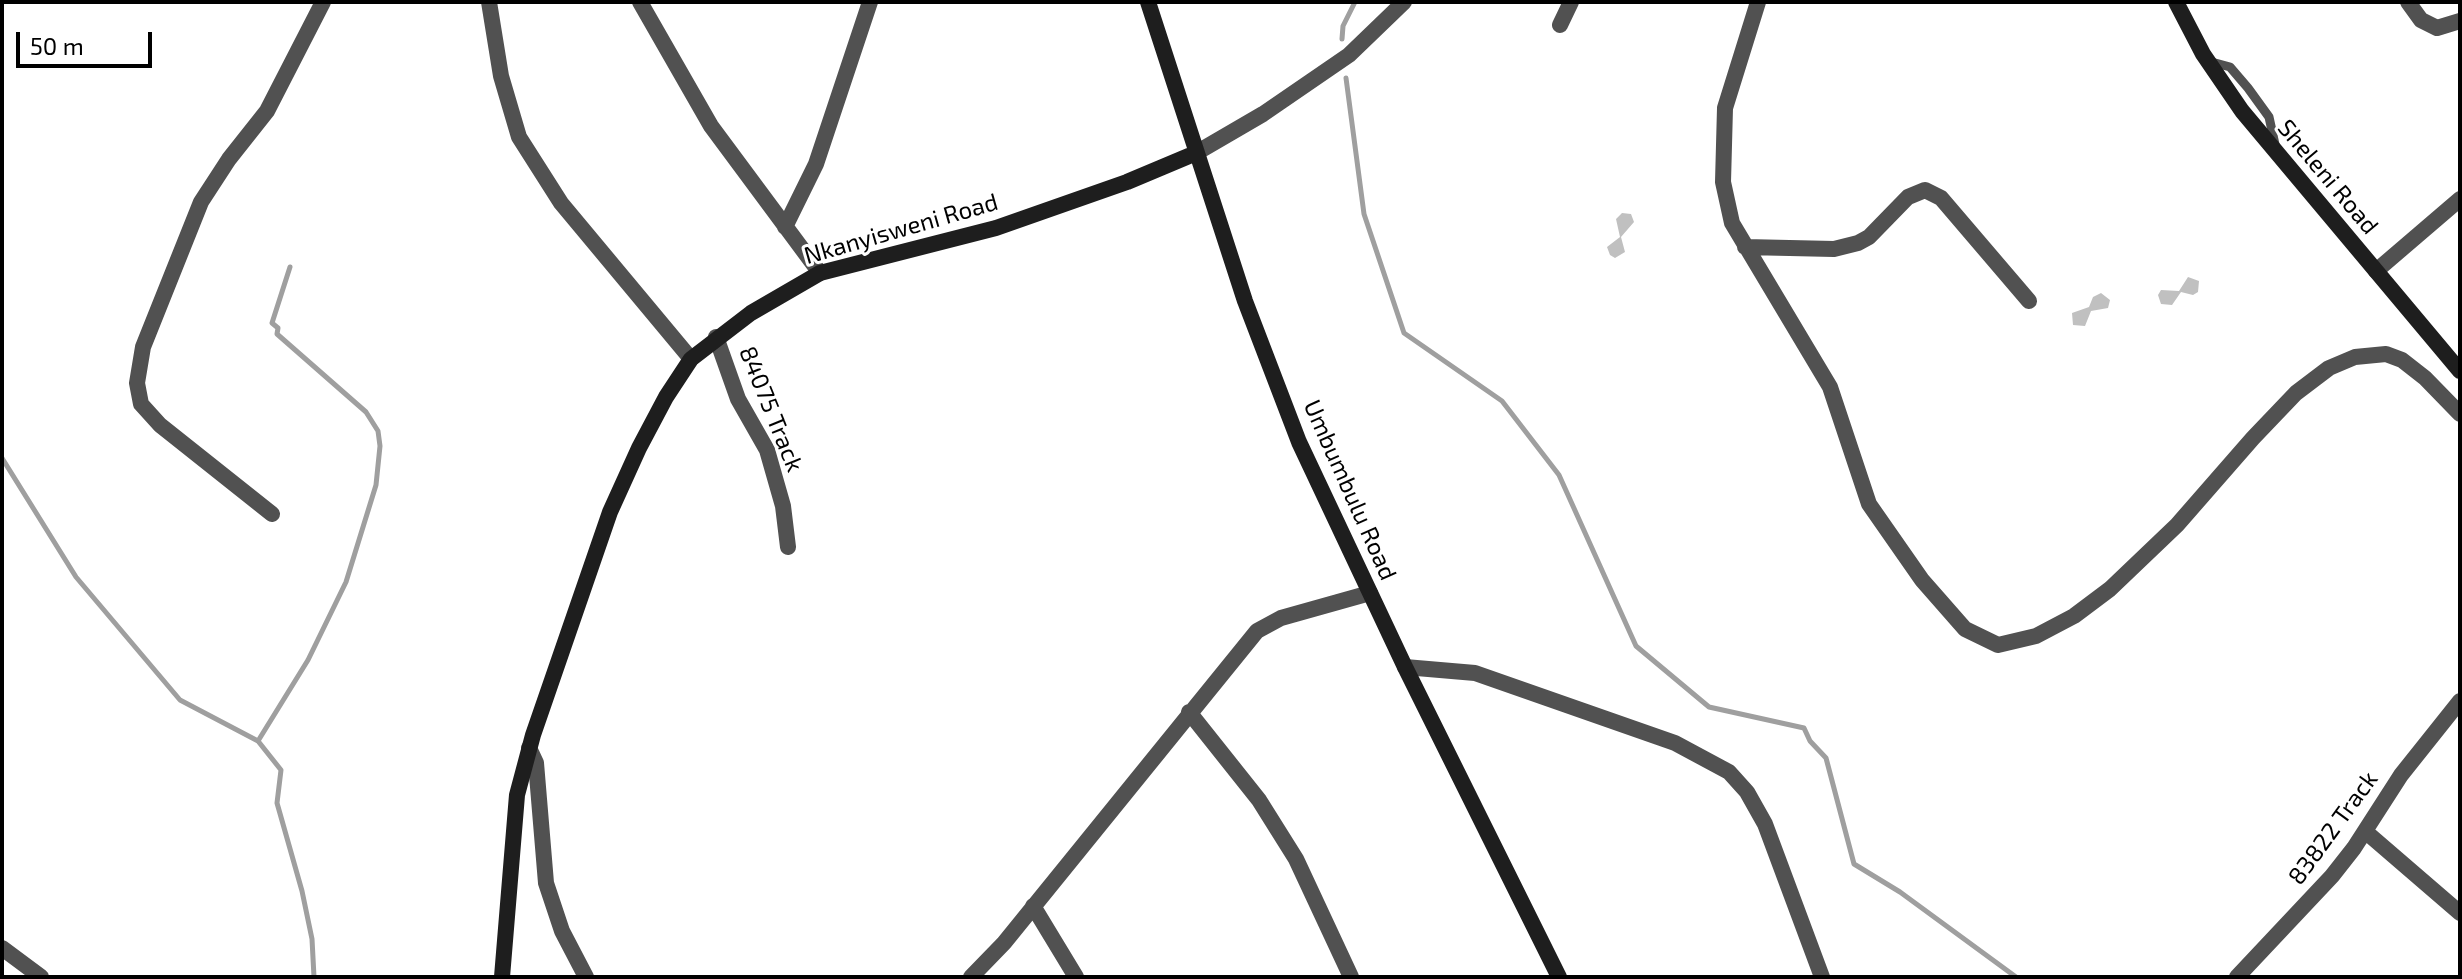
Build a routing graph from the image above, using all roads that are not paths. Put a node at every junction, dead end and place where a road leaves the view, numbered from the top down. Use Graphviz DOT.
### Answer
graph roads {
  1 [pos="323,2"];
  2 [pos="489,2"];
  3 [pos="640,2"];
  4 [pos="870,2"];
  5 [pos="1148,2"];
  6 [pos="1404,2"];
  7 [pos="1571,2"];
  8 [pos="1758,2"];
  9 [pos="2176,2"];
  10 [pos="2408,2"];
  11 [pos="2460,21"];
  12 [pos="1560,25"];
  13 [pos="1196,153"];
  14 [pos="2460,199"];
  15 [pos="785,227"];
  16 [pos="1745,247"];
  17 [pos="2376,271"];
  18 [pos="820,273"];
  19 [pos="2029,301"];
  20 [pos="716,337"];
  21 [pos="691,359"];
  22 [pos="2460,371"];
  23 [pos="2460,414"];
  24 [pos="272,514"];
  25 [pos="788,547"];
  26 [pos="1370,593"];
  27 [pos="1405,667"];
  28 [pos="2460,701"];
  29 [pos="1189,712"];
  30 [pos="529,748"];
  31 [pos="2366,832"];
  32 [pos="1033,906"];
  33 [pos="2460,913"];
  34 [pos="2,948"];
  35 [pos="41,977"];
  36 [pos="502,977"];
  37 [pos="586,977"];
  38 [pos="971,977"];
  39 [pos="1076,977"];
  40 [pos="1351,977"];
  41 [pos="1559,977"];
  42 [pos="1822,977"];
  43 [pos="2237,977"];
  1 -- 24 [label="street"];
  2 -- 21 [label="street"];
  3 -- 15 [label="street"];
  4 -- 15 [label="street"];
  5 -- 13 [label="street, Umbumbulu Road"];
  6 -- 13 [label="street, Nkanyisweni Road"];
  7 -- 12 [label="street"];
  8 -- 16 [label="street"];
  9 -- 17 [label="street, Sheleni Road"];
  10 -- 11 [label="street"];
  13 -- 18 [label="street, Nkanyisweni Road"];
  13 -- 26 [label="street, Umbumbulu Road"];
  14 -- 17 [label="street"];
  15 -- 18 [label="street"];
  16 -- 19 [label="street"];
  16 -- 23 [label="street"];
  17 -- 22 [label="street, Sheleni Road"];
  18 -- 20 [label="street, Nkanyisweni Road"];
  20 -- 21 [label="street, Nkanyisweni Road"];
  20 -- 25 [label="street, 84075 Track"];
  21 -- 30 [label="street, Nkanyisweni Road"];
  26 -- 27 [label="street, Umbumbulu Road"];
  26 -- 29 [label="street"];
  27 -- 41 [label="street, Umbumbulu Road"];
  27 -- 42 [label="street"];
  28 -- 31 [label="street, 83822 Track"];
  29 -- 32 [label="street"];
  29 -- 40 [label="street"];
  30 -- 36 [label="street, Nkanyisweni Road"];
  30 -- 37 [label="street"];
  31 -- 33 [label="street"];
  31 -- 43 [label="street, 83822 Track"];
  32 -- 38 [label="street"];
  32 -- 39 [label="street"];
  34 -- 35 [label="street"];
}
